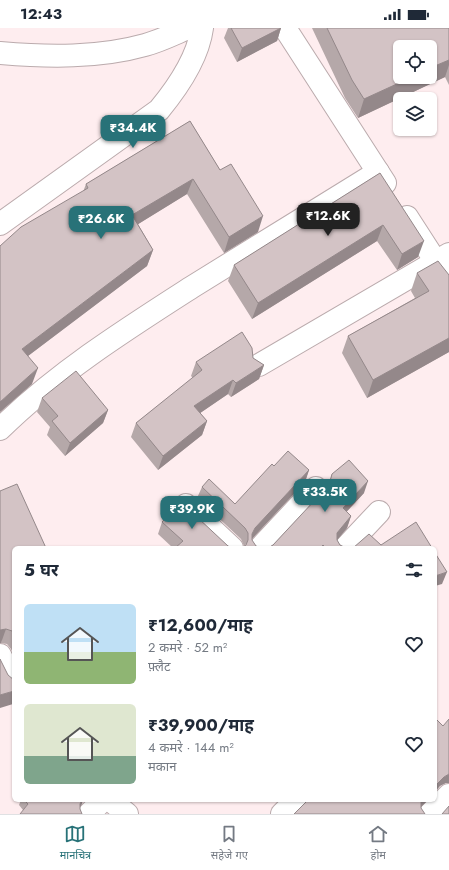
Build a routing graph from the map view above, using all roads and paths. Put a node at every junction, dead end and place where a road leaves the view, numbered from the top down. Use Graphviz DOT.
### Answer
graph roads {
  1 [pos="188,28"];
  2 [pos="202,28"];
  3 [pos="285,28"];
  4 [pos="0,53"];
  5 [pos="378,172"];
  6 [pos="0,224"];
  7 [pos="442,257"];
  8 [pos="449,282"];
  9 [pos="259,366"];
  10 [pos="0,429"];
  11 [pos="316,488"];
  12 [pos="186,505"];
  13 [pos="380,512"];
  14 [pos="230,546"];
  15 [pos="262,546"];
  16 [pos="347,546"];
  17 [pos="0,655"];
  18 [pos="12,679"];
  19 [pos="449,795"];
  20 [pos="100,802"];
  21 [pos="112,802"];
  22 [pos="294,802"];
  23 [pos="89,814"];
  24 [pos="127,814"];
  25 [pos="282,814"];
  26 [pos="430,814"];
  1 -- 4 [label="street"];
  2 -- 6 [label="street"];
  3 -- 5 [label="street"];
  5 -- 7 [label="street"];
  5 -- 10 [label="street"];
  7 -- 8 [label="street"];
  7 -- 9 [label="street"];
  11 -- 15 [label="street"];
  12 -- 14 [label="street"];
  13 -- 16 [label="street"];
  17 -- 18 [label="street"];
  19 -- 26 [label="street"];
  20 -- 23 [label="street"];
  21 -- 24 [label="street"];
  22 -- 25 [label="street"];
}
